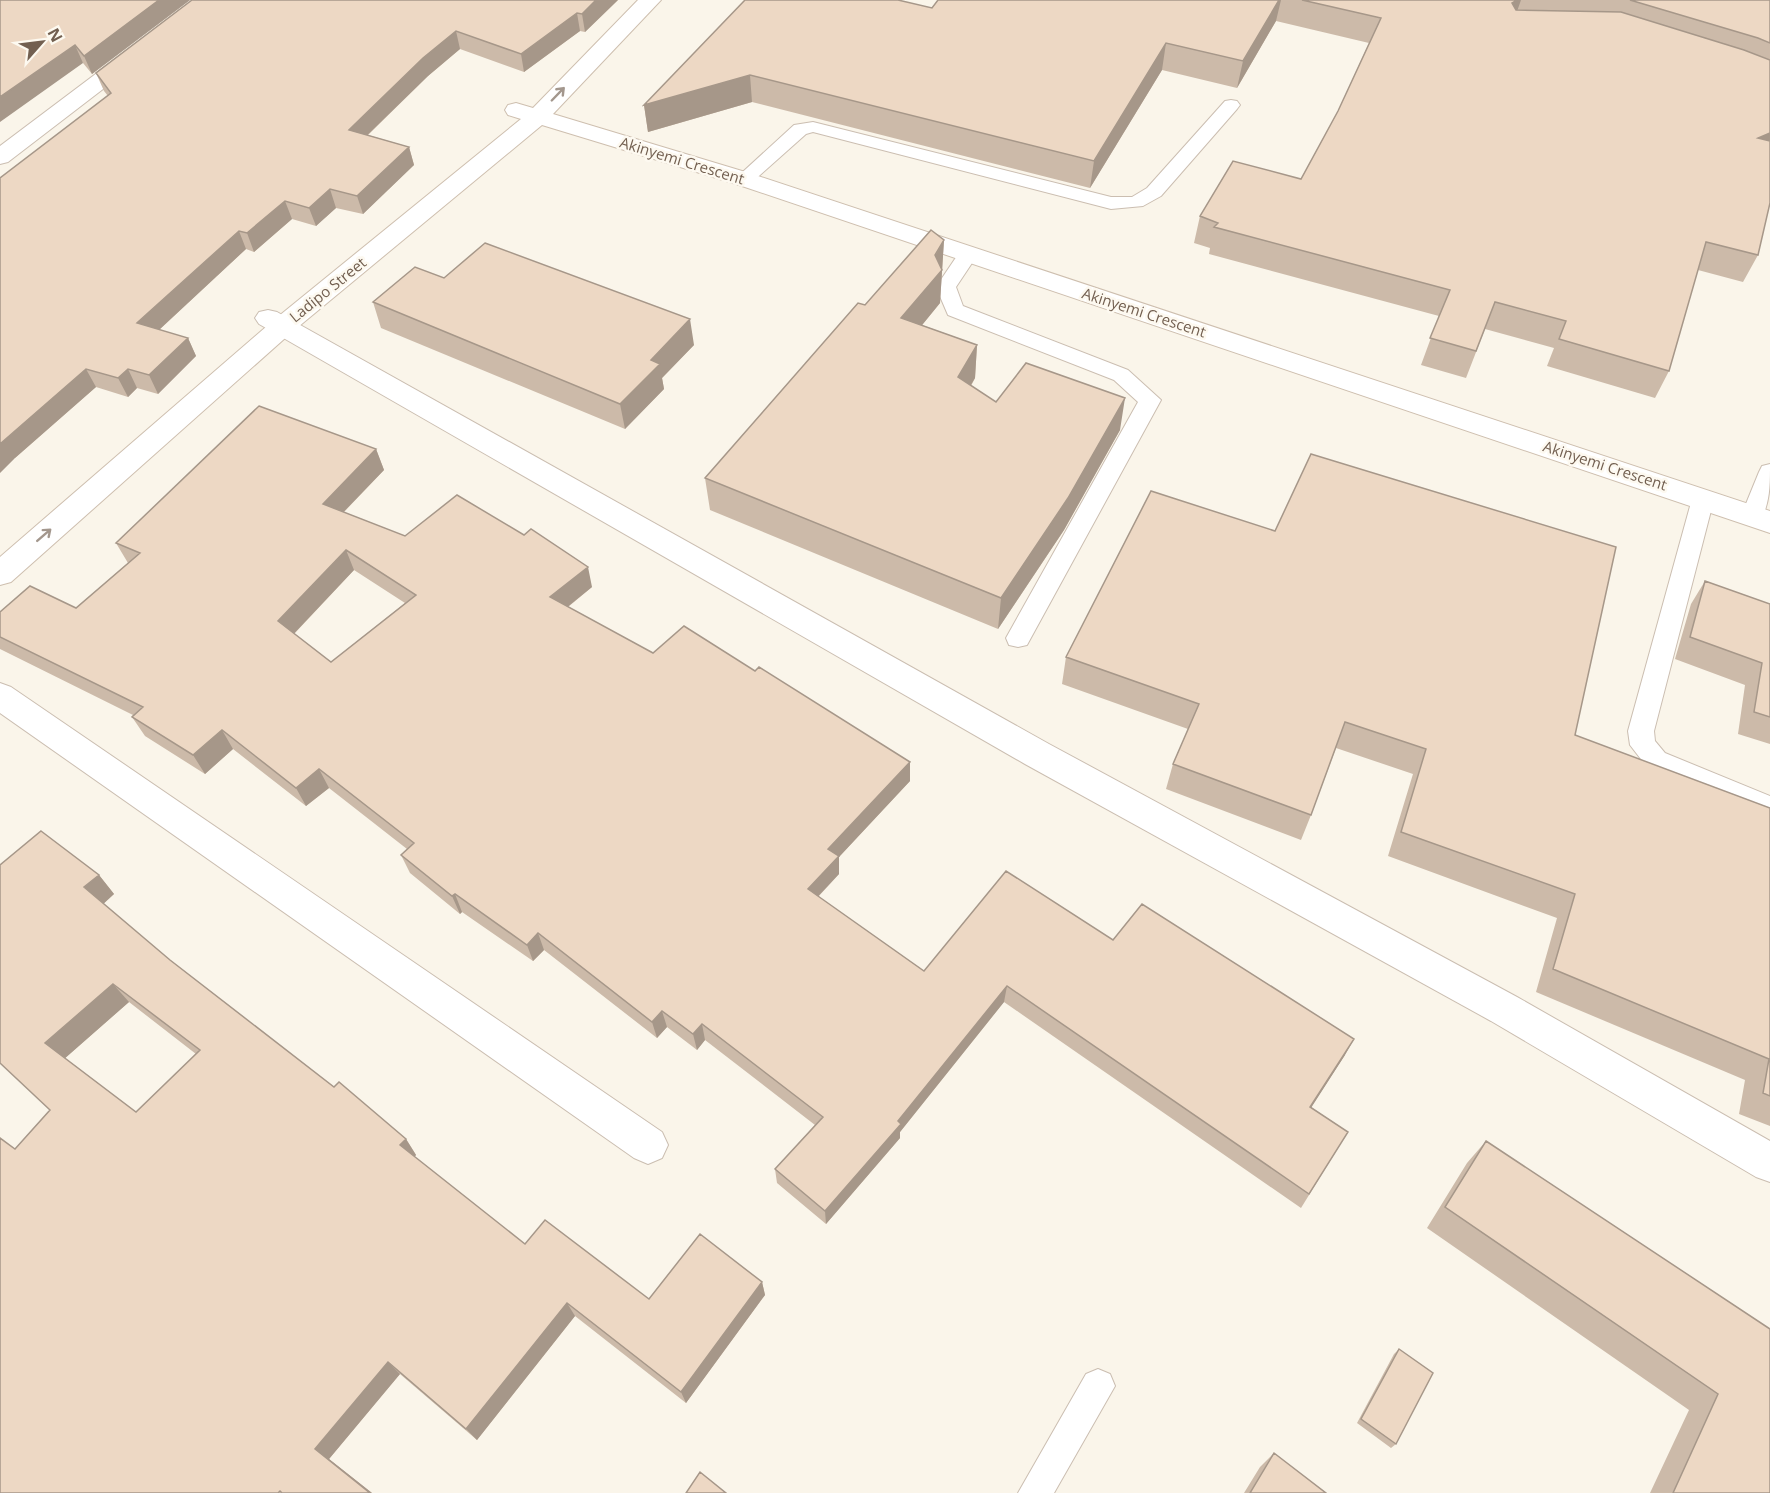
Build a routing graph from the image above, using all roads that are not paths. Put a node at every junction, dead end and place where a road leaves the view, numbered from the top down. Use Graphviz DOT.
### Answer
graph roads {
  1 [pos="208,0"];
  2 [pos="629,0"];
  3 [pos="650,0"];
  4 [pos="1232,105"];
  5 [pos="526,114"];
  6 [pos="0,157"];
  7 [pos="744,179"];
  8 [pos="968,254"];
  9 [pos="276,322"];
  10 [pos="1770,472"];
  11 [pos="1703,499"];
  12 [pos="1761,519"];
  13 [pos="0,549"];
  14 [pos="0,574"];
  15 [pos="1018,638"];
  16 [pos="0,696"];
  17 [pos="1770,808"];
  18 [pos="648,1145"];
  19 [pos="1770,1163"];
  20 [pos="1098,1386"];
  21 [pos="1035,1493"];
  1 -- 6 [label="street"];
  2 -- 5 [label="street, Ladipo Street"];
  5 -- 3 [label="street, Ladipo Street, one-way"];
  4 -- 7 [label="lane"];
  5 -- 7 [label="street, Akinyemi Crescent"];
  5 -- 9 [label="street, Ladipo Street"];
  7 -- 8 [label="street, Akinyemi Crescent"];
  8 -- 11 [label="street, Akinyemi Crescent"];
  8 -- 15 [label="lane"];
  9 -- 13 [label="street, Ladipo Street"];
  14 -- 9 [label="street, Ladipo Street, one-way"];
  9 -- 19 [label="street"];
  10 -- 12 [label="lane"];
  11 -- 12 [label="street, Akinyemi Crescent"];
  11 -- 17 [label="lane"];
  16 -- 18 [label="street"];
  20 -- 21 [label="lane"];
}
